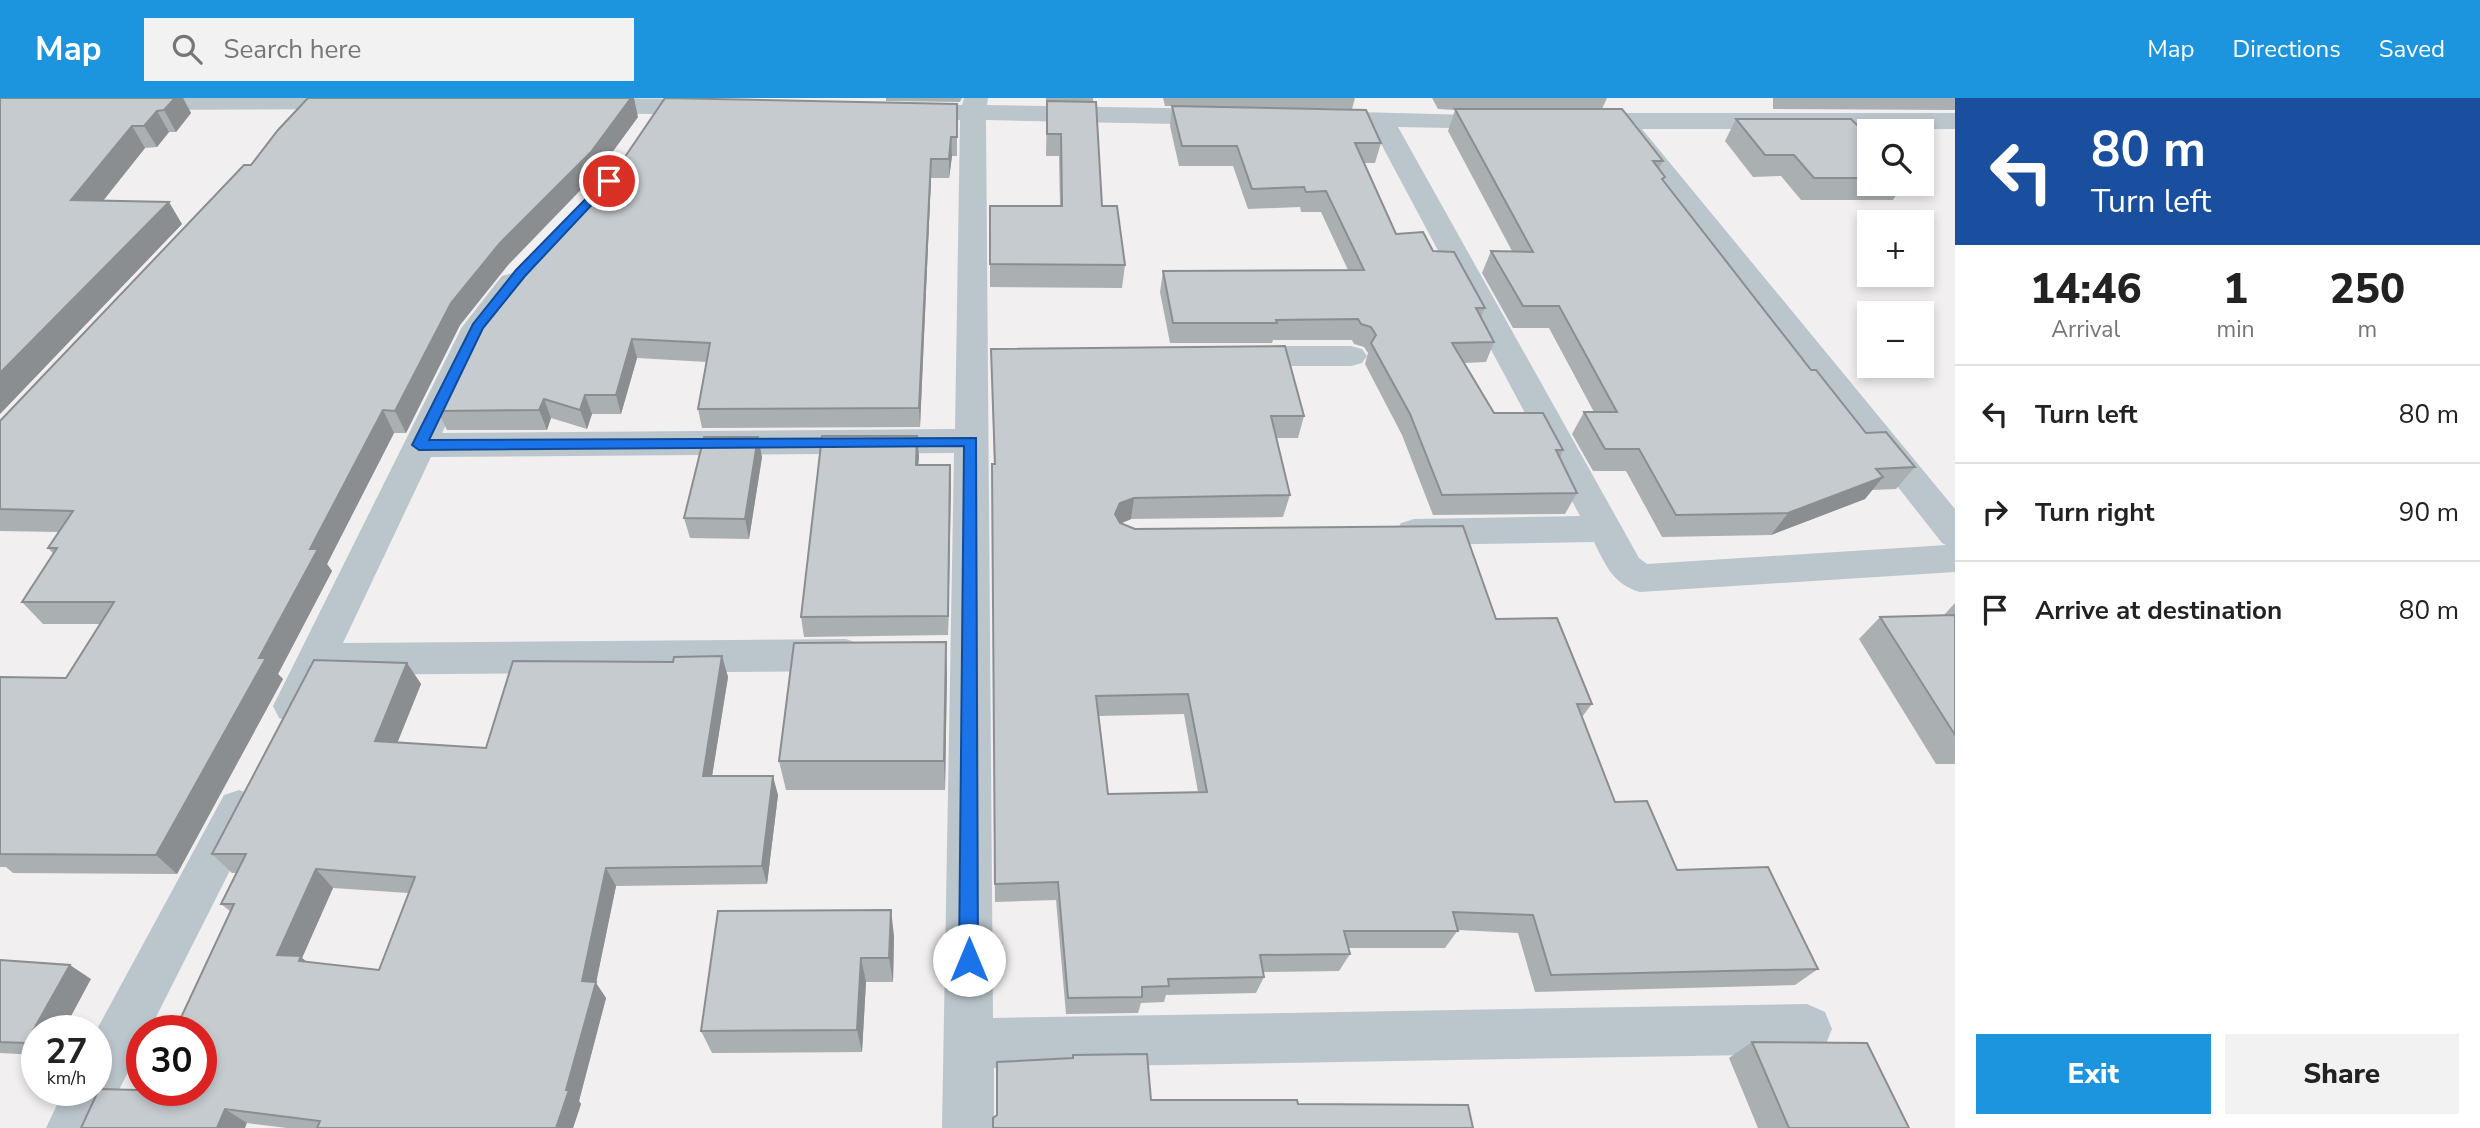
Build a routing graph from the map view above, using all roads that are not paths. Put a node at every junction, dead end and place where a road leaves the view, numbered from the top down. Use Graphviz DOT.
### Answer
graph roads {
  1 [pos="1513,98"];
  2 [pos="1709,98"];
  3 [pos="251,100"];
  4 [pos="381,102"];
  5 [pos="664,102"];
  6 [pos="111,103"];
  7 [pos="316,103"];
  8 [pos="554,104"];
  9 [pos="974,105"];
  10 [pos="1118,107"];
  11 [pos="730,108"];
  12 [pos="878,111"];
  13 [pos="1301,112"];
  14 [pos="1253,118"];
  15 [pos="1381,120"];
  16 [pos="1559,121"];
  17 [pos="1622,121"];
  18 [pos="1722,121"];
  19 [pos="1955,121"];
  20 [pos="288,133"];
  21 [pos="639,138"];
  22 [pos="538,255"];
  23 [pos="1202,356"];
  24 [pos="1350,356"];
  25 [pos="971,441"];
  26 [pos="419,445"];
  27 [pos="1604,529"];
  28 [pos="1382,532"];
  29 [pos="1955,534"];
  30 [pos="1955,558"];
  31 [pos="928,654"];
  32 [pos="970,654"];
  33 [pos="887,655"];
  34 [pos="317,659"];
  35 [pos="279,732"];
  36 [pos="254,780"];
  37 [pos="1807,1030"];
  38 [pos="968,1043"];
  39 [pos="112,1051"];
  40 [pos="84,1106"];
  41 [pos="72,1128"];
  42 [pos="968,1128"];
  1 -- 15 [label="street"];
  2 -- 18 [label="street"];
  3 -- 6 [label="street"];
  3 -- 7 [label="street"];
  4 -- 7 [label="street"];
  5 -- 8 [label="street"];
  5 -- 11 [label="street"];
  5 -- 21 [label="street"];
  7 -- 20 [label="street"];
  9 -- 10 [label="street"];
  9 -- 12 [label="street"];
  9 -- 25 [label="street"];
  10 -- 14 [label="street"];
  13 -- 15 [label="street"];
  15 -- 27 [label="street"];
  16 -- 17 [label="street"];
  17 -- 18 [label="street"];
  17 -- 29 [label="street"];
  18 -- 19 [label="street"];
  22 -- 26 [label="street"];
  23 -- 24 [label="street"];
  25 -- 26 [label="street"];
  25 -- 32 [label="street"];
  26 -- 34 [label="street"];
  27 -- 28 [label="street"];
  27 -- 30 [label="street"];
  31 -- 32 [label="street"];
  32 -- 38 [label="street"];
  33 -- 34 [label="street"];
  34 -- 35 [label="street"];
  36 -- 39 [label="street"];
  37 -- 38 [label="street"];
  38 -- 42 [label="street"];
  40 -- 41 [label="street"];
}
